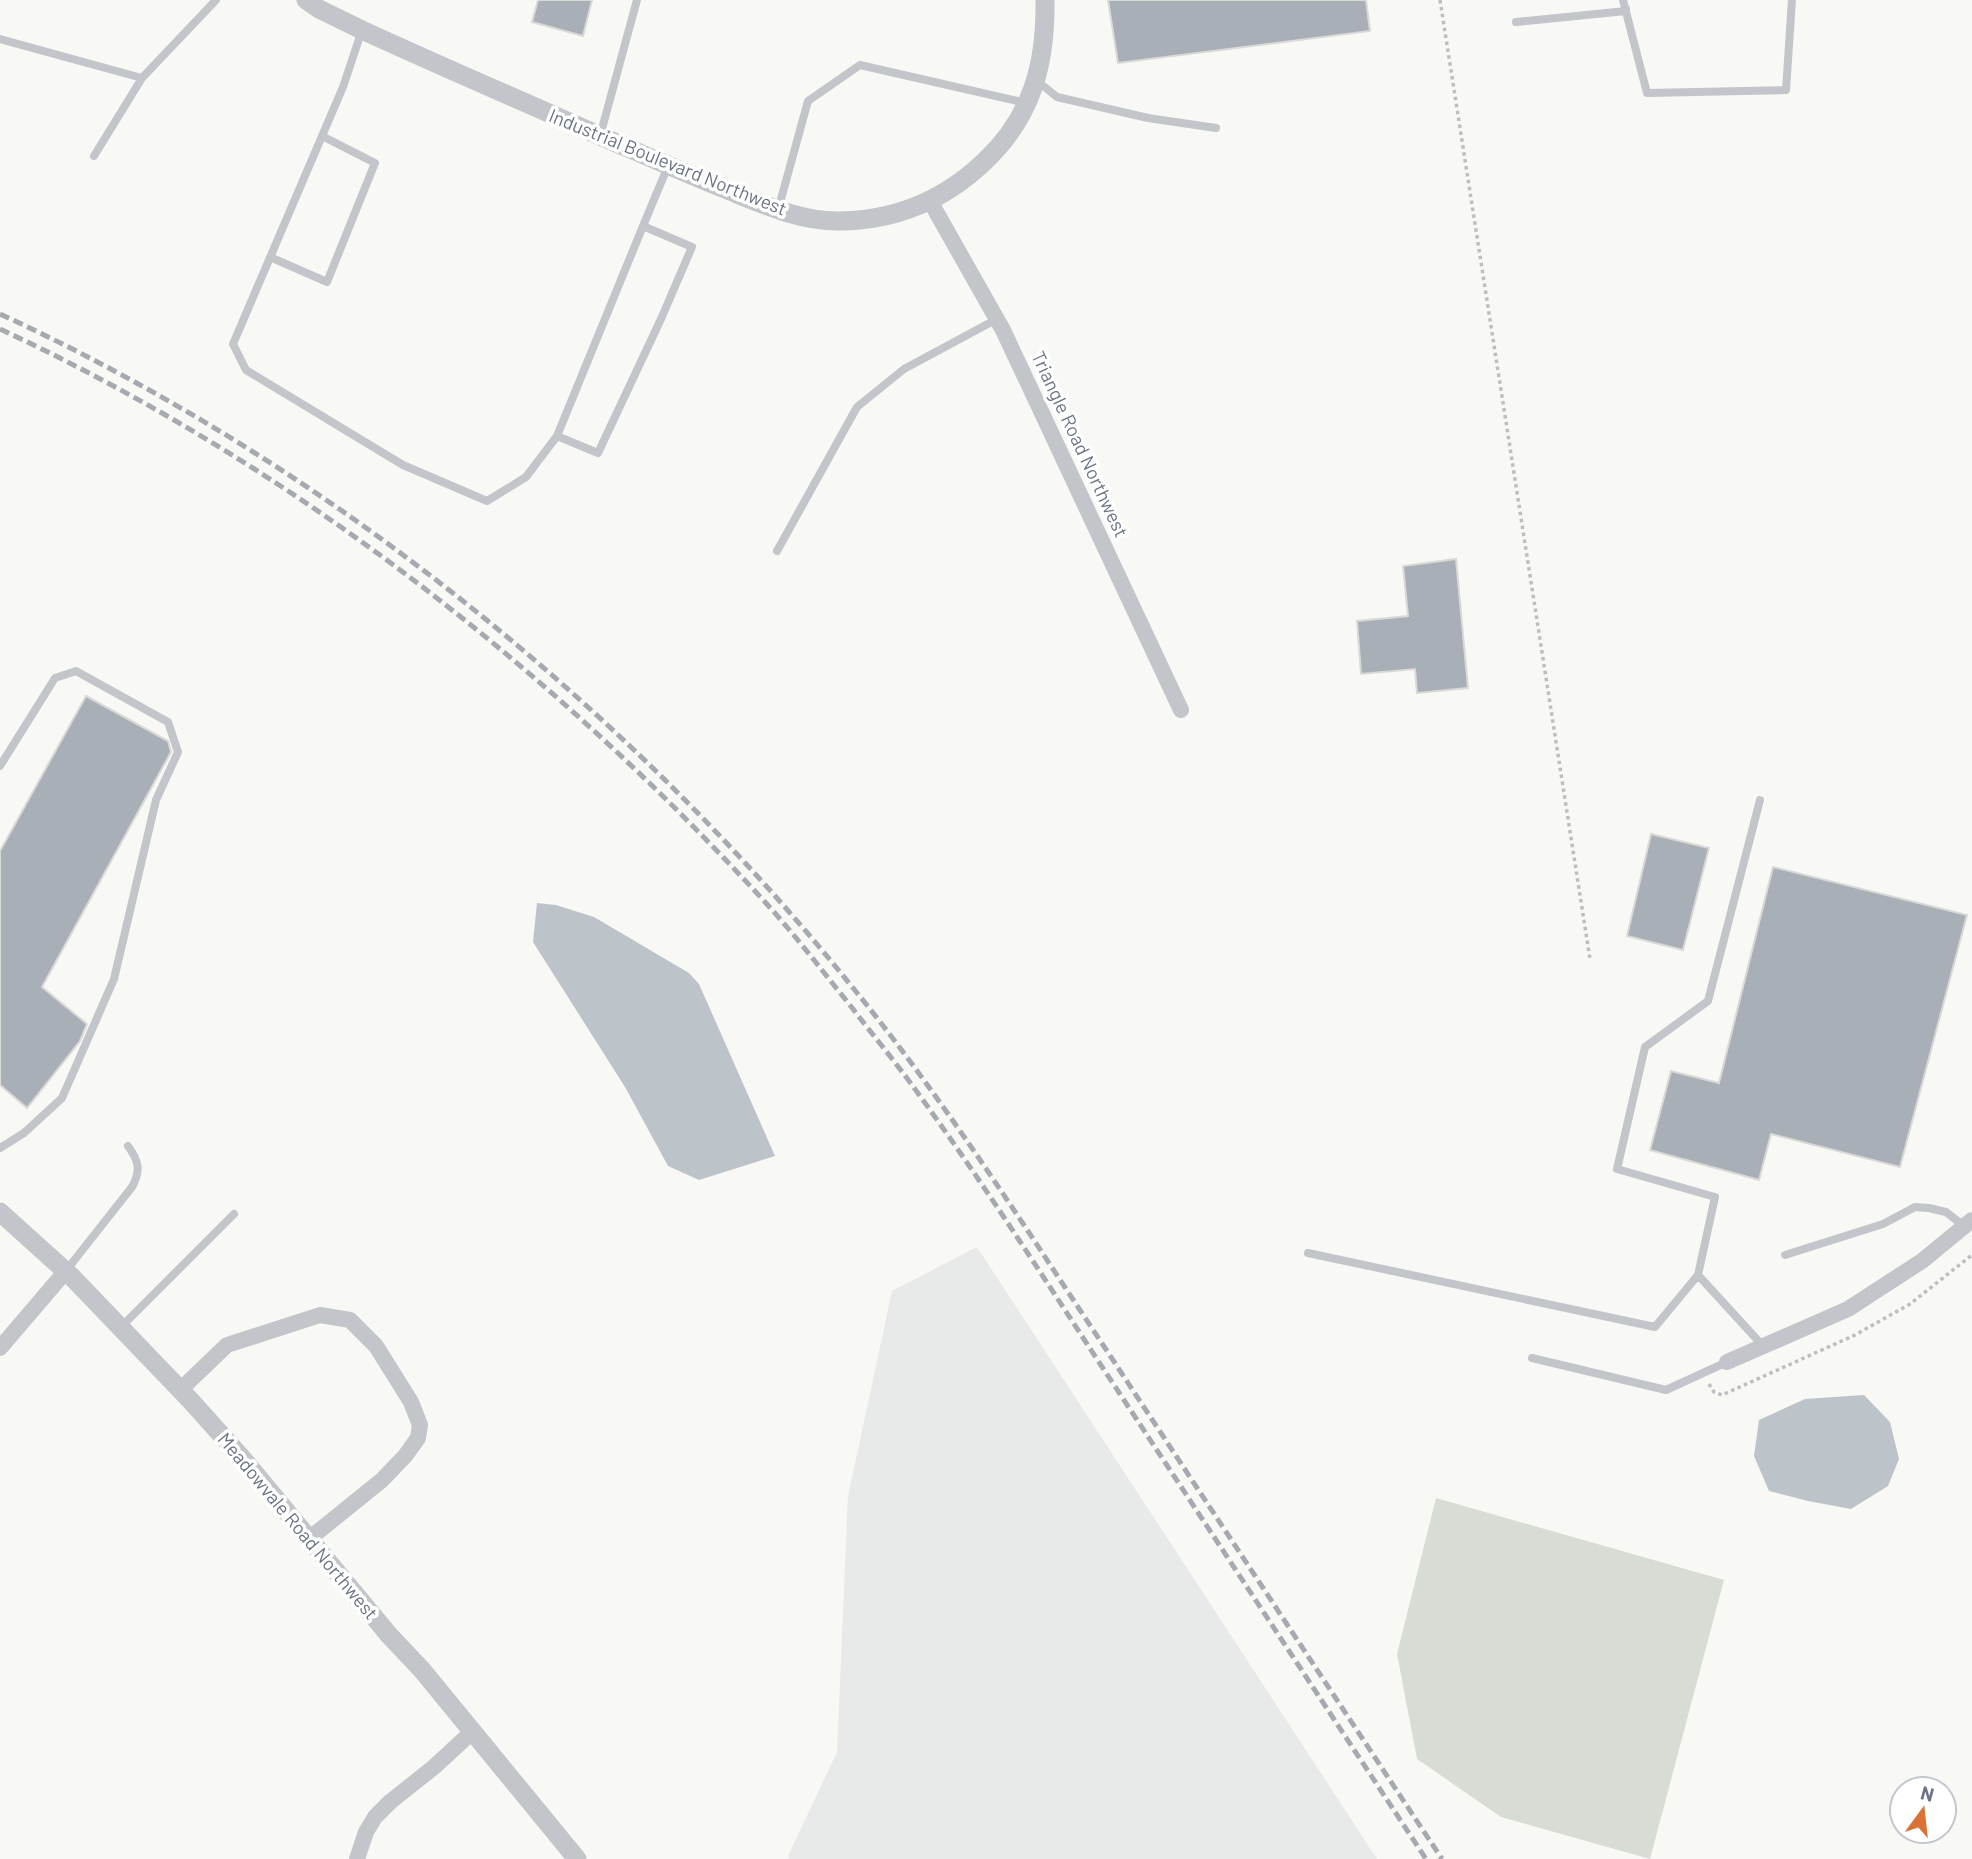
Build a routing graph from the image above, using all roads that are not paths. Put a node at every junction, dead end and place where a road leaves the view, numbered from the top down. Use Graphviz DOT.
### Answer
graph roads {
  1 [pos="216,0"];
  2 [pos="306,0"];
  3 [pos="637,0"];
  4 [pos="1045,0"];
  5 [pos="1625,0"];
  6 [pos="1792,0"];
  7 [pos="1626,11"];
  8 [pos="1516,22"];
  9 [pos="362,30"];
  10 [pos="0,39"];
  11 [pos="142,78"];
  12 [pos="1036,80"];
  13 [pos="1027,103"];
  14 [pos="1216,128"];
  15 [pos="322,136"];
  16 [pos="600,136"];
  17 [pos="94,156"];
  18 [pos="668,166"];
  19 [pos="930,201"];
  20 [pos="778,210"];
  21 [pos="643,226"];
  22 [pos="270,257"];
  23 [pos="997,319"];
  24 [pos="557,436"];
  25 [pos="777,551"];
  26 [pos="1181,710"];
  27 [pos="0,766"];
  28 [pos="1760,800"];
  29 [pos="128,1146"];
  30 [pos="0,1148"];
  31 [pos="0,1212"];
  32 [pos="234,1214"];
  33 [pos="1968,1223"];
  34 [pos="1308,1253"];
  35 [pos="1785,1255"];
  36 [pos="65,1272"];
  37 [pos="1698,1275"];
  38 [pos="120,1328"];
  39 [pos="1763,1346"];
  40 [pos="0,1348"];
  41 [pos="1532,1357"];
  42 [pos="1727,1362"];
  43 [pos="180,1390"];
  44 [pos="309,1539"];
  45 [pos="473,1731"];
  46 [pos="357,1859"];
  47 [pos="577,1859"];
  1 -- 11 [label="lane"];
  2 -- 9 [label="street, Industrial Boulevard Northwest"];
  3 -- 16 [label="lane"];
  4 -- 12 [label="street, Industrial Boulevard Northwest"];
  5 -- 7 [label="lane"];
  6 -- 7 [label="lane"];
  7 -- 8 [label="lane"];
  9 -- 15 [label="lane"];
  9 -- 16 [label="street, Industrial Boulevard Northwest"];
  10 -- 11 [label="lane"];
  11 -- 17 [label="lane"];
  12 -- 13 [label="street, Industrial Boulevard Northwest"];
  12 -- 14 [label="lane"];
  13 -- 19 [label="street, Industrial Boulevard Northwest"];
  13 -- 20 [label="lane"];
  15 -- 22 [label="lane"];
  15 -- 22 [label="lane"];
  16 -- 18 [label="street, Industrial Boulevard Northwest"];
  18 -- 20 [label="street, Industrial Boulevard Northwest"];
  18 -- 21 [label="lane"];
  19 -- 20 [label="street, Industrial Boulevard Northwest"];
  19 -- 23 [label="street, Triangle Road Northwest"];
  21 -- 24 [label="lane"];
  21 -- 24 [label="lane"];
  22 -- 24 [label="lane"];
  23 -- 25 [label="lane"];
  23 -- 26 [label="street, Triangle Road Northwest"];
  27 -- 30 [label="lane"];
  28 -- 37 [label="lane"];
  29 -- 36 [label="lane"];
  31 -- 36 [label="street, Meadowvale Road Northwest"];
  32 -- 38 [label="lane"];
  33 -- 35 [label="lane"];
  33 -- 39 [label="street"];
  34 -- 37 [label="lane"];
  36 -- 38 [label="street, Meadowvale Road Northwest"];
  36 -- 40 [label="street"];
  37 -- 39 [label="lane"];
  38 -- 43 [label="street, Meadowvale Road Northwest"];
  39 -- 42 [label="street"];
  41 -- 42 [label="lane"];
  43 -- 44 [label="street, Meadowvale Road Northwest"];
  43 -- 44 [label="street"];
  44 -- 45 [label="street, Meadowvale Road Northwest"];
  45 -- 46 [label="street"];
  45 -- 47 [label="street, Meadowvale Road Northwest"];
}
